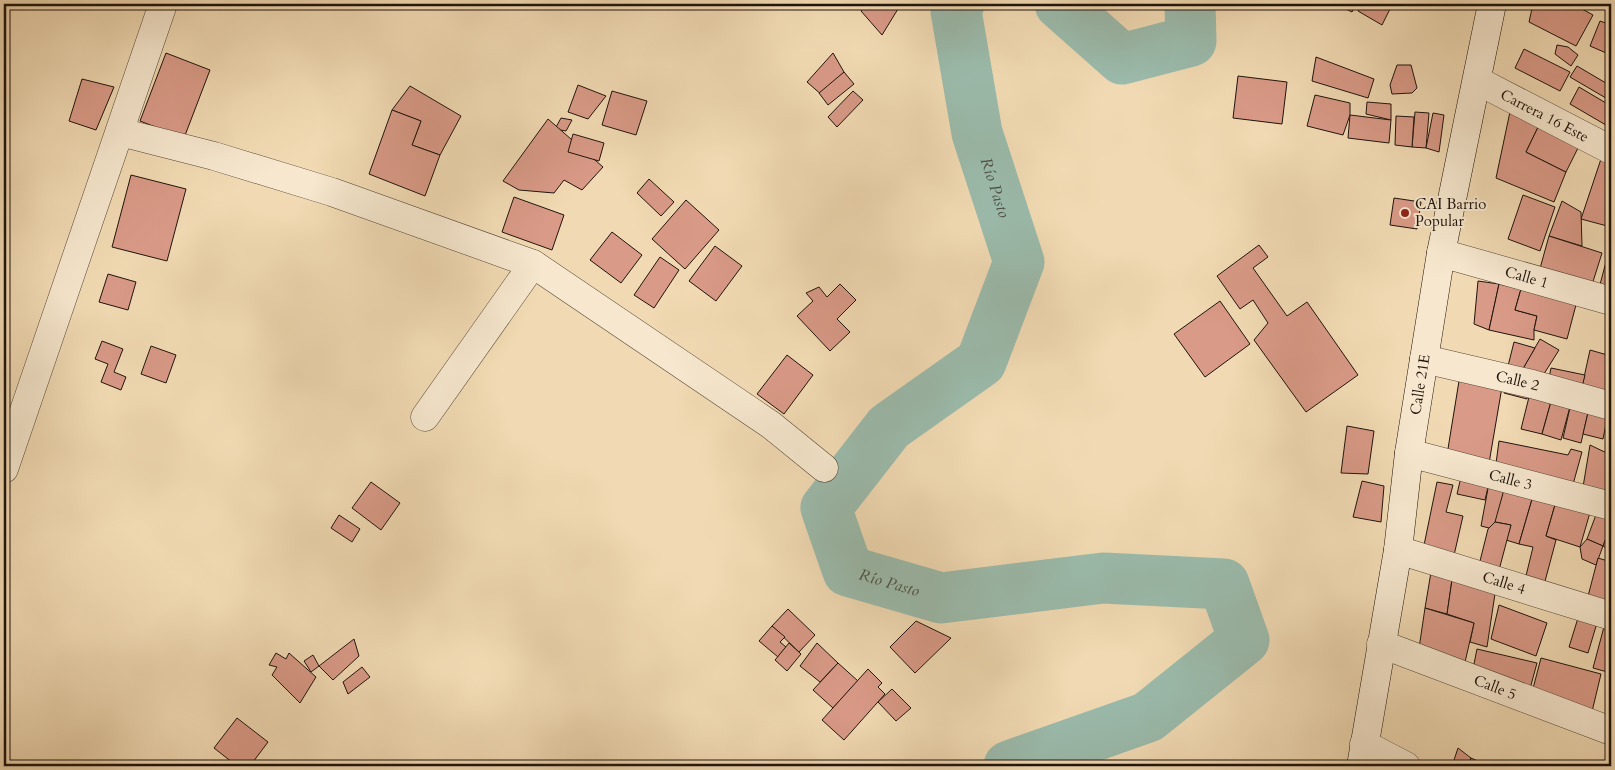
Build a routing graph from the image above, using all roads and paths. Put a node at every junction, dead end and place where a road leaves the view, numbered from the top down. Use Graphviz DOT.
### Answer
graph roads {
  1 [pos="163,4"];
  2 [pos="1492,4"];
  3 [pos="1478,81"];
  4 [pos="120,132"];
  5 [pos="1611,150"];
  6 [pos="1442,253"];
  7 [pos="533,264"];
  8 [pos="1611,302"];
  9 [pos="1424,359"];
  10 [pos="1611,406"];
  11 [pos="425,417"];
  12 [pos="1409,453"];
  13 [pos="4,468"];
  14 [pos="824,468"];
  15 [pos="1611,506"];
  16 [pos="1398,550"];
  17 [pos="1611,616"];
  18 [pos="1381,644"];
  19 [pos="1611,731"];
  20 [pos="1362,755"];
  21 [pos="1406,766"];
  1 -- 4 [label="street"];
  2 -- 3 [label="street, Calle 21E"];
  3 -- 5 [label="street, Carrera 16 Este"];
  3 -- 6 [label="street, Calle 21E"];
  4 -- 7 [label="street"];
  4 -- 13 [label="street"];
  6 -- 8 [label="street, Calle 1"];
  6 -- 9 [label="street, Calle 21E"];
  7 -- 11 [label="street"];
  7 -- 14 [label="street"];
  9 -- 10 [label="street, Calle 2"];
  9 -- 12 [label="street, Calle 21E"];
  12 -- 15 [label="street, Calle 3"];
  12 -- 16 [label="street, Calle 21E"];
  16 -- 17 [label="street, Calle 4"];
  16 -- 18 [label="street, Calle 21E"];
  18 -- 19 [label="street, Calle 5"];
  18 -- 20 [label="street, Calle 21E"];
  20 -- 21 [label="street"];
}
